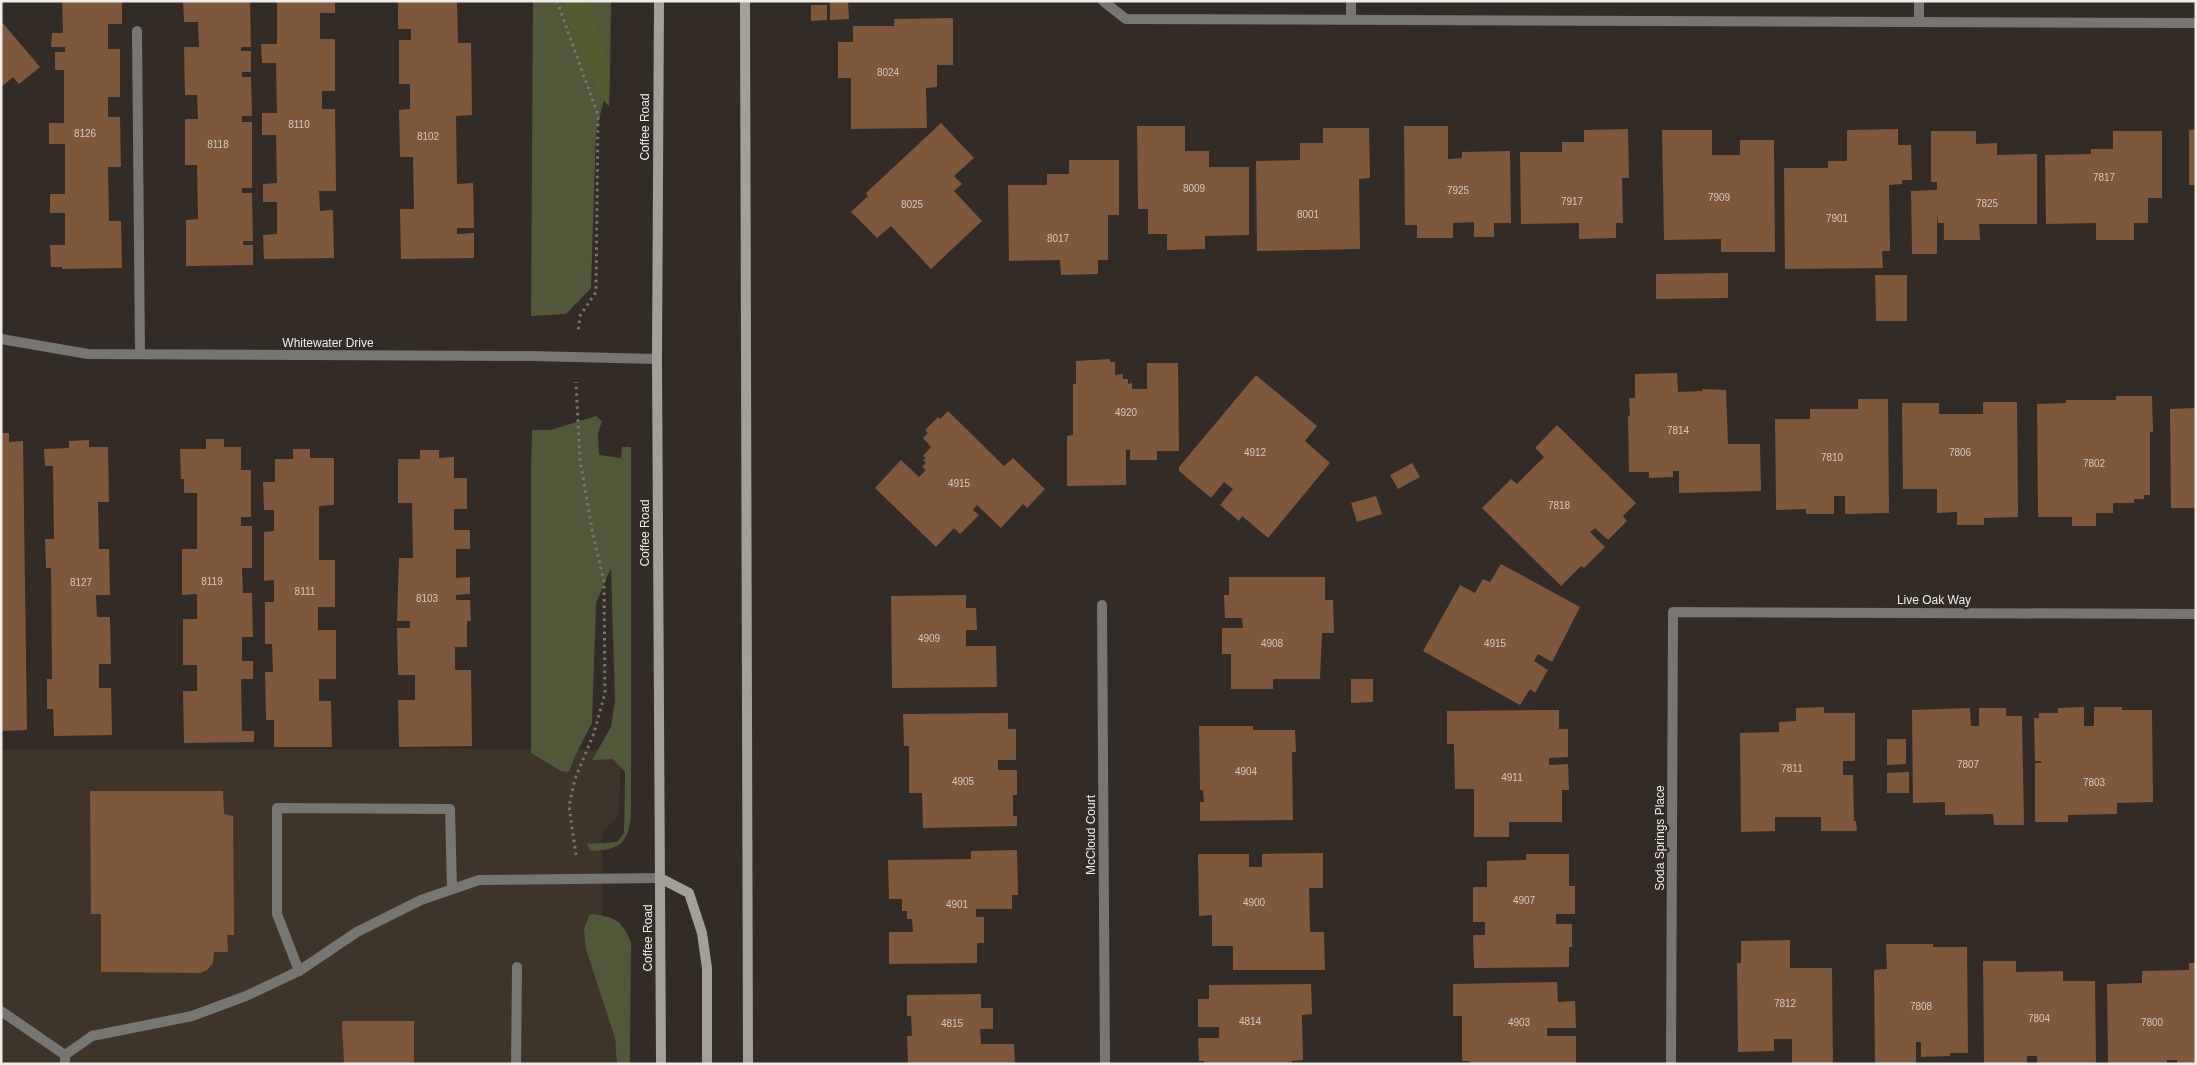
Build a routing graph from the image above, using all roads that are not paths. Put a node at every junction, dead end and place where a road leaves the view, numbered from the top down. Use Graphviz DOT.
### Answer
graph roads {
  1 [pos="659,1"];
  2 [pos="745,1"];
  3 [pos="1103,1"];
  4 [pos="1351,1"];
  5 [pos="1919,1"];
  6 [pos="1351,19"];
  7 [pos="1919,21"];
  8 [pos="2196,23"];
  9 [pos="137,32"];
  10 [pos="1,339"];
  11 [pos="140,354"];
  12 [pos="656,359"];
  13 [pos="1102,605"];
  14 [pos="1673,612"];
  15 [pos="2196,614"];
  16 [pos="660,878"];
  17 [pos="452,889"];
  18 [pos="517,967"];
  19 [pos="299,971"];
  20 [pos="1,1011"];
  21 [pos="65,1059"];
  22 [pos="516,1064"];
  23 [pos="661,1064"];
  24 [pos="708,1064"];
  25 [pos="748,1064"];
  26 [pos="1105,1064"];
  27 [pos="1671,1064"];
  1 -- 12 [label="main road, Coffee Road"];
  2 -- 25 [label="main road"];
  3 -- 6 [label="street"];
  4 -- 6 [label="street"];
  5 -- 7 [label="street"];
  6 -- 7 [label="street"];
  7 -- 8 [label="street"];
  9 -- 11 [label="street"];
  10 -- 11 [label="street, Whitewater Drive"];
  11 -- 12 [label="street, Whitewater Drive"];
  12 -- 16 [label="main road, Coffee Road"];
  13 -- 26 [label="street, McCloud Court"];
  14 -- 15 [label="street, Live Oak Way"];
  14 -- 27 [label="street, Soda Springs Place"];
  16 -- 17 [label="street"];
  16 -- 23 [label="main road, Coffee Road"];
  16 -- 24 [label="main road"];
  17 -- 19 [label="street"];
  17 -- 19 [label="street"];
  18 -- 22 [label="street"];
  19 -- 21 [label="street"];
  20 -- 21 [label="street"];
}
